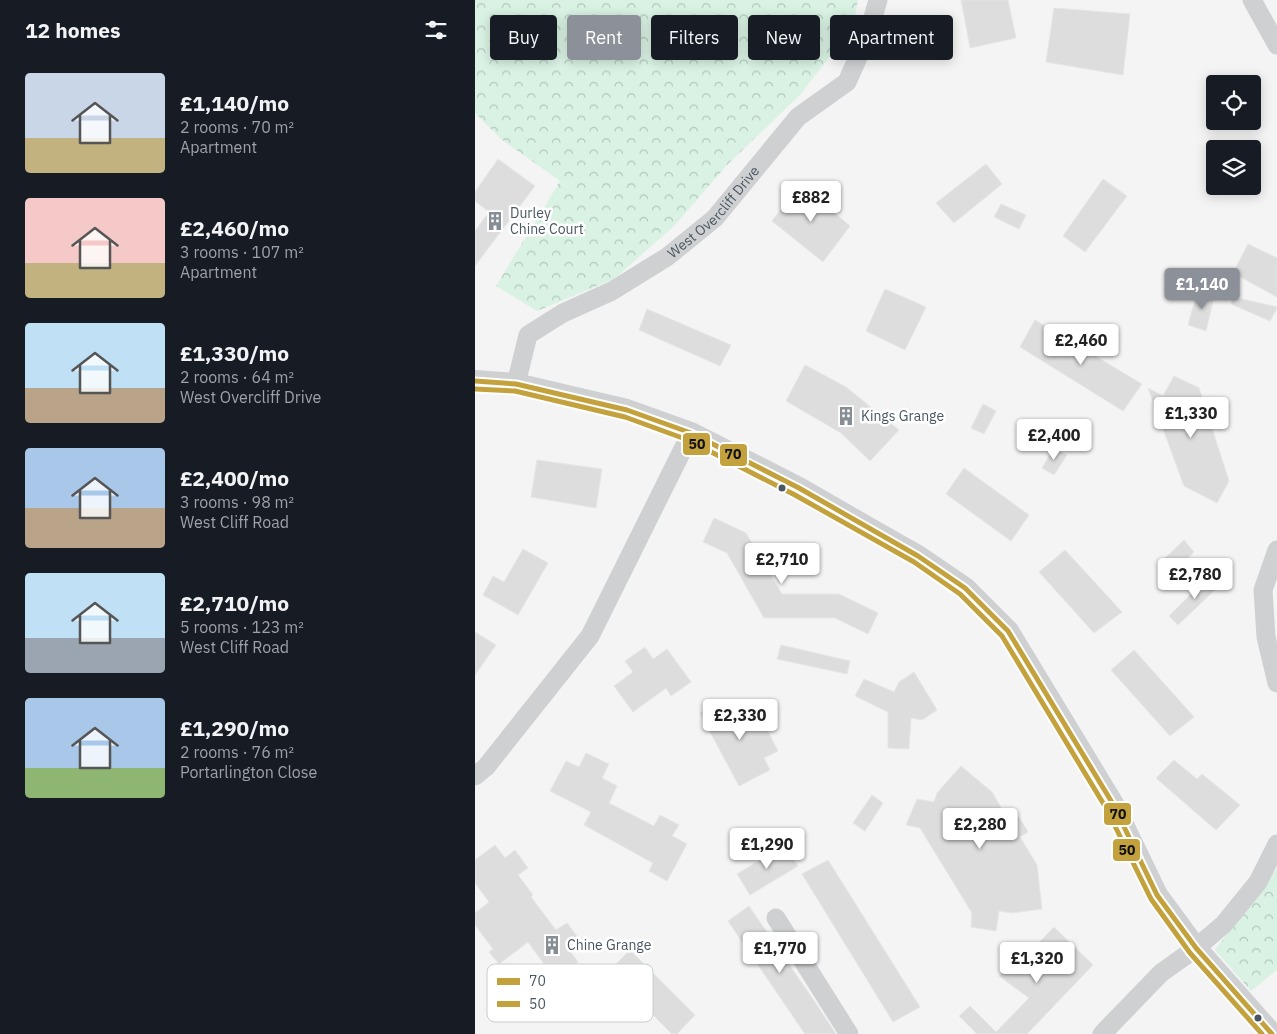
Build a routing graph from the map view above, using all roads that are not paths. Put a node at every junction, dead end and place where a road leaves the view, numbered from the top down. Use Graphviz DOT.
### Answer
graph roads {
  1 [pos="878,0"];
  2 [pos="1252,0"];
  3 [pos="1277,45"];
  4 [pos="475,381"];
  5 [pos="516,384"];
  6 [pos="691,433"];
  7 [pos="1277,550"];
  8 [pos="1277,683"];
  9 [pos="475,776"];
  10 [pos="1277,844"];
  11 [pos="777,918"];
  12 [pos="1196,948"];
  13 [pos="849,1034"];
  14 [pos="1102,1034"];
  15 [pos="1272,1034"];
  1 -- 5 [label="street, West Overcliff Drive"];
  2 -- 3 [label="street"];
  4 -- 5 [label="street"];
  5 -- 6 [label="street"];
  6 -- 9 [label="street"];
  6 -- 12 [label="street"];
  7 -- 8 [label="street"];
  10 -- 12 [label="street"];
  11 -- 13 [label="street"];
  12 -- 14 [label="street"];
  12 -- 15 [label="street"];
}
